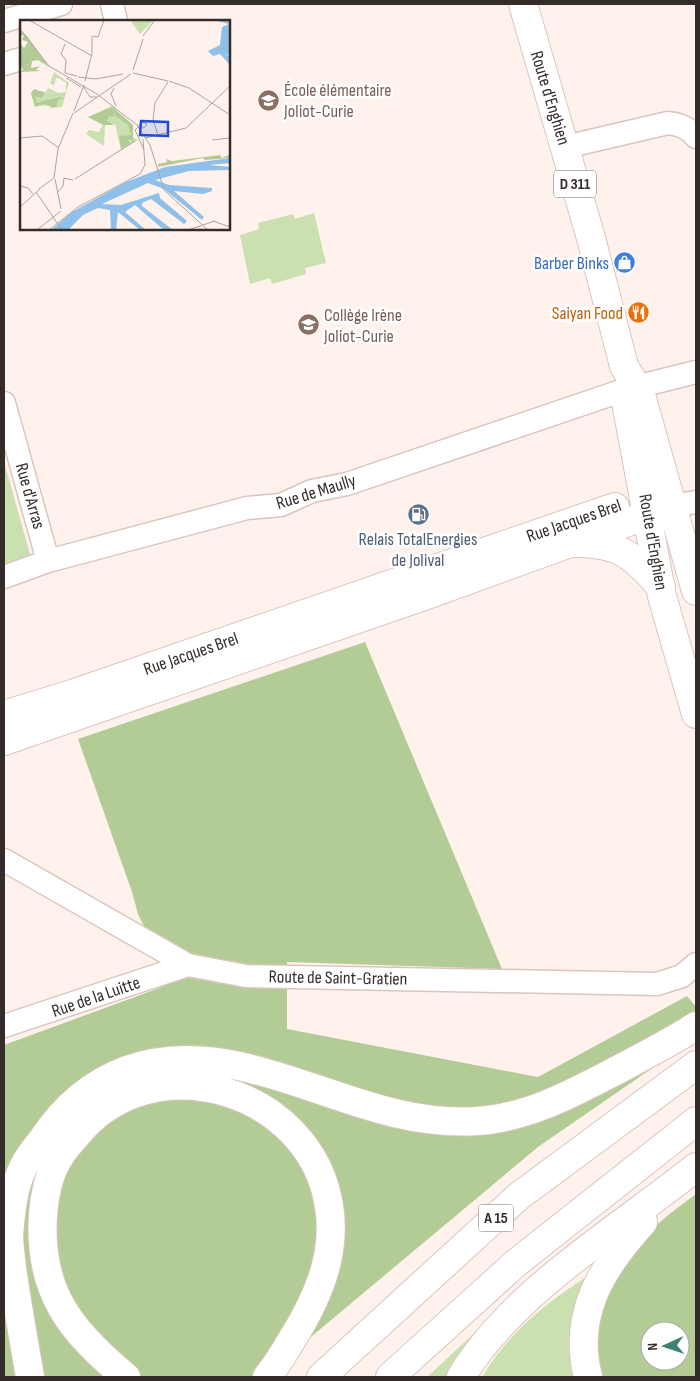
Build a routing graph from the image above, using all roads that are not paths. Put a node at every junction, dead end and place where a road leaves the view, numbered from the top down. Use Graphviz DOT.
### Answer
graph roads {
  1 [pos="61,4"];
  2 [pos="112,4"];
  3 [pos="522,4"];
  4 [pos="116,20"];
  5 [pos="4,21"];
  6 [pos="20,59"];
  7 [pos="4,64"];
  8 [pos="696,137"];
  9 [pos="565,147"];
  10 [pos="696,372"];
  11 [pos="628,381"];
  12 [pos="4,403"];
  13 [pos="665,505"];
  14 [pos="574,542"];
  15 [pos="48,561"];
  16 [pos="4,577"];
  17 [pos="660,587"];
  18 [pos="696,591"];
  19 [pos="696,714"];
  20 [pos="4,715"];
  21 [pos="4,741"];
  22 [pos="4,860"];
  23 [pos="696,964"];
  24 [pos="188,965"];
  25 [pos="4,1026"];
  26 [pos="696,1026"];
  27 [pos="696,1065"];
  28 [pos="54,1121"];
  29 [pos="696,1121"];
  30 [pos="690,1172"];
  31 [pos="30,1377"];
  32 [pos="99,1377"];
  33 [pos="126,1377"];
  34 [pos="267,1377"];
  35 [pos="321,1377"];
  36 [pos="390,1377"];
  37 [pos="461,1377"];
  38 [pos="588,1377"];
  1 -- 5 [label="street"];
  2 -- 4 [label="street"];
  3 -- 9 [label="main road, Route d'Enghien / D 311"];
  6 -- 7 [label="street"];
  8 -- 9 [label="street"];
  9 -- 11 [label="main road, Route d'Enghien / D 311"];
  10 -- 11 [label="street, Rue de Maully"];
  11 -- 13 [label="main road, Route d'Enghien / D 311"];
  11 -- 15 [label="street, Rue de Maully"];
  12 -- 15 [label="street, Rue d'Arras"];
  13 -- 14 [label="main road, Rue Jacques Brel"];
  13 -- 17 [label="main road, Route d'Enghien / D 311"];
  13 -- 18 [label="main road, Route d'Enghien / D 311"];
  13 -- 20 [label="main road, Rue Jacques Brel"];
  14 -- 17 [label="main road"];
  14 -- 21 [label="main road, Rue Jacques Brel"];
  15 -- 16 [label="street, Rue de Maully"];
  17 -- 19 [label="main road, Route d'Enghien / D 311"];
  22 -- 24 [label="street, Route de Saint-Gratien"];
  23 -- 24 [label="street, Route de Saint-Gratien"];
  24 -- 25 [label="street, Rue de la Luitte"];
  26 -- 28 [label="main road"];
  27 -- 35 [label="main road, A 15"];
  28 -- 31 [label="main road"];
  28 -- 32 [label="main road"];
  29 -- 36 [label="main road, A 15"];
  30 -- 37 [label="main road"];
  30 -- 38 [label="main road"];
  33 -- 34 [label="main road"];
}
